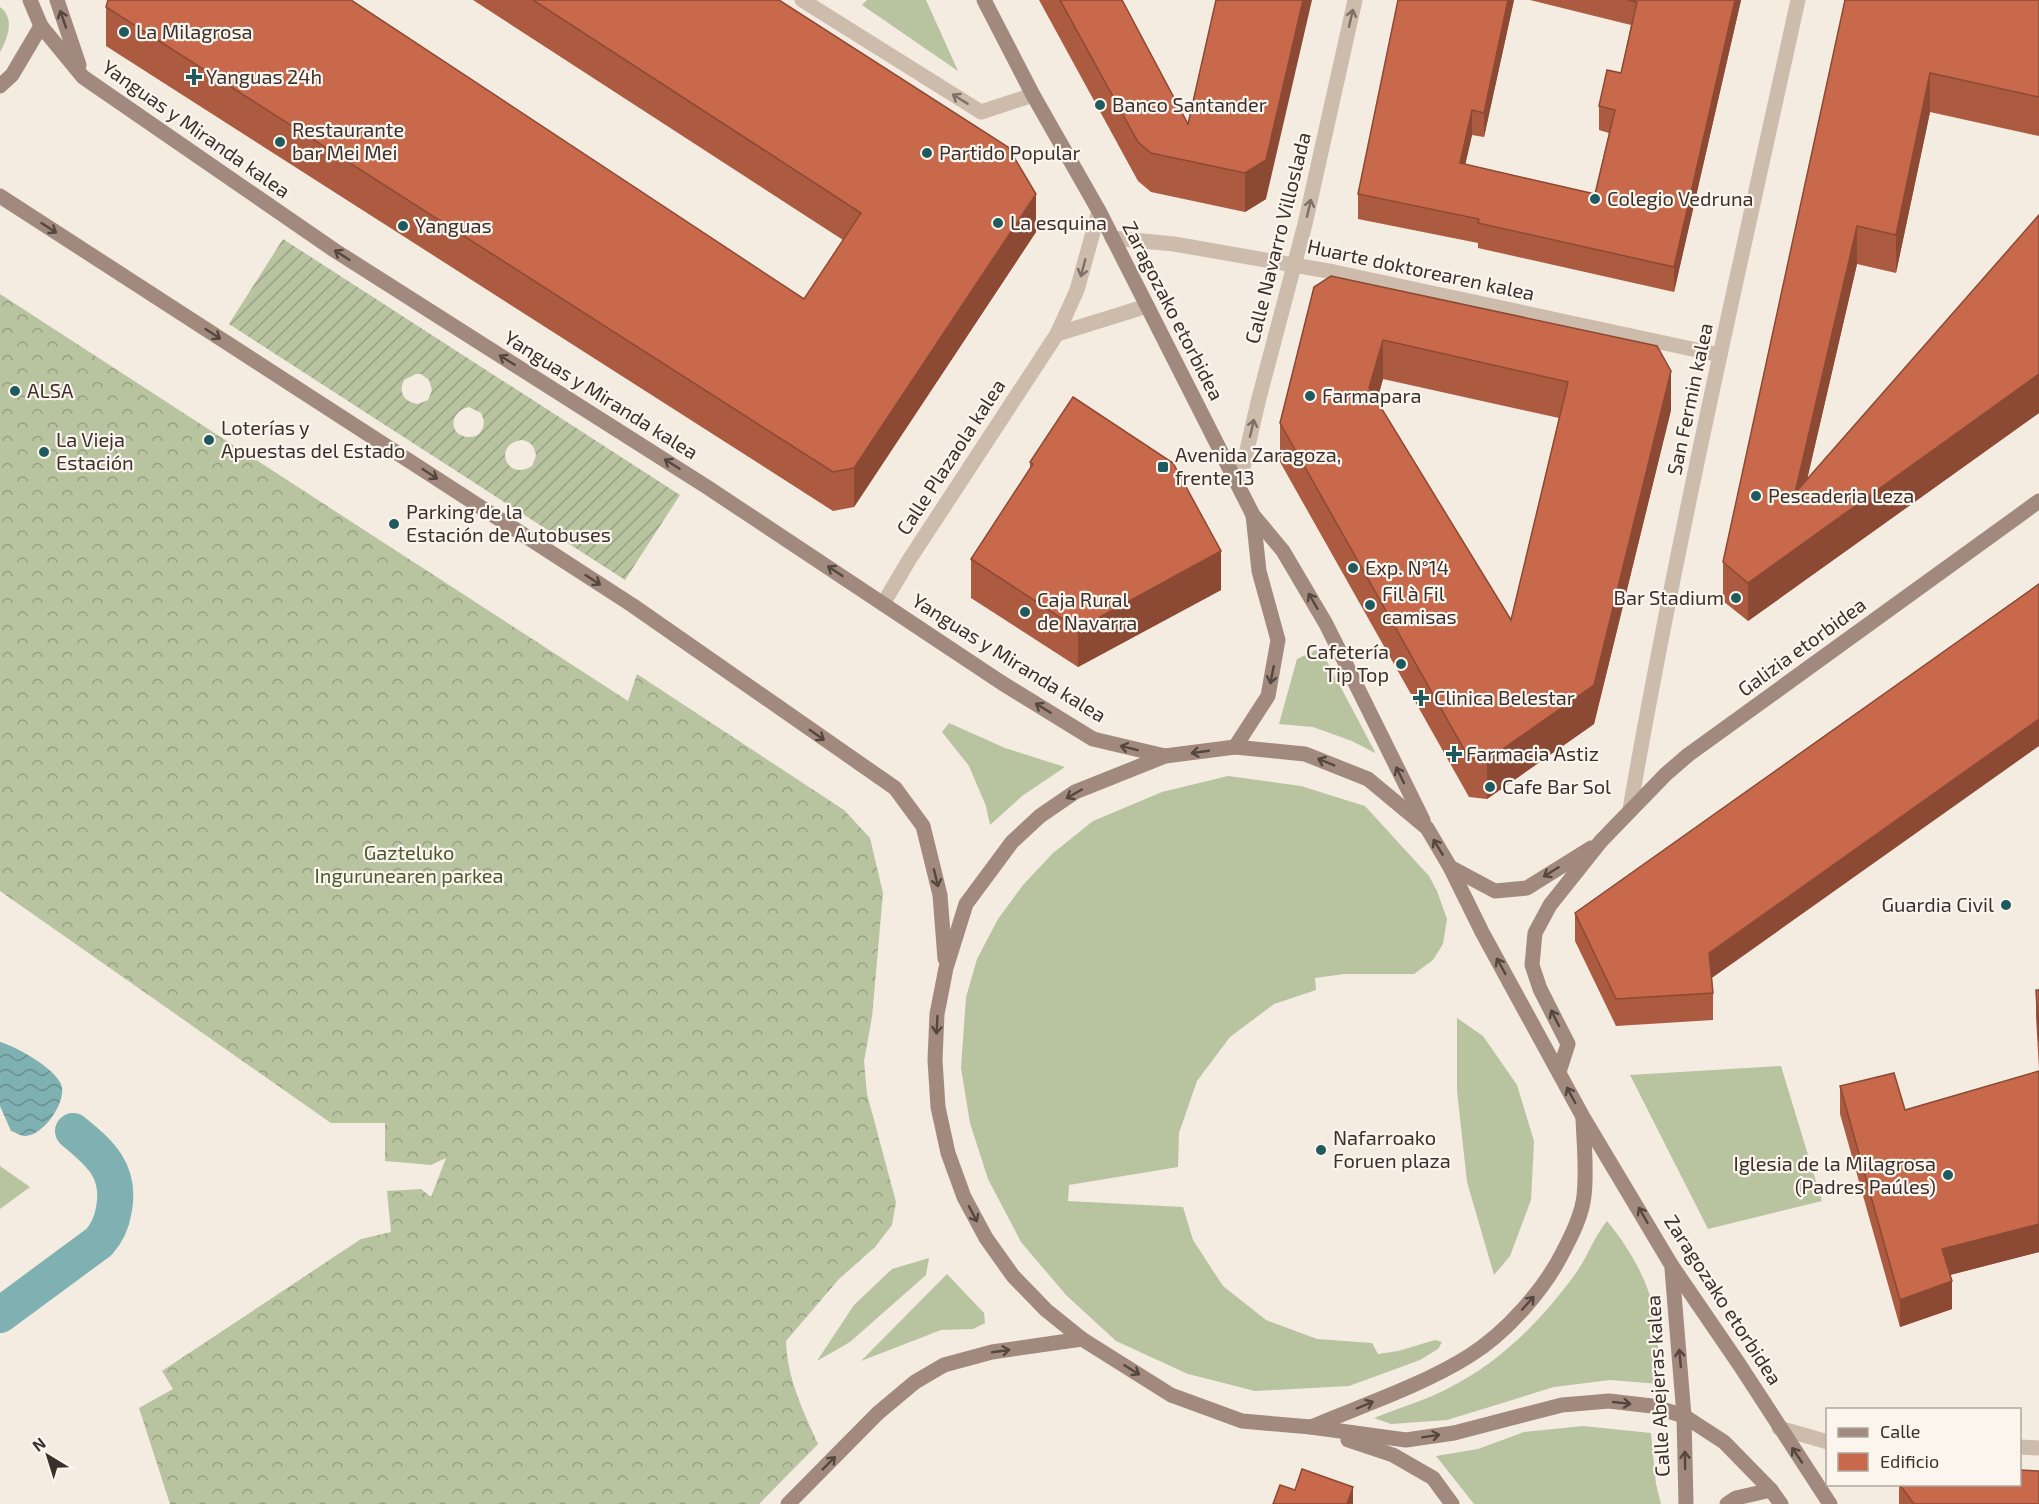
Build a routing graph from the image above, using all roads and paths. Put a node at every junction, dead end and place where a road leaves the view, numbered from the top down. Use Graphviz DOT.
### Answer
graph roads {
  1 [pos="30,0"];
  2 [pos="57,0"];
  3 [pos="802,0"];
  4 [pos="984,0"];
  5 [pos="1355,0"];
  6 [pos="1798,0"];
  7 [pos="41,26"];
  8 [pos="83,77"];
  9 [pos="0,86"];
  10 [pos="1033,95"];
  11 [pos="0,196"];
  12 [pos="1099,212"];
  13 [pos="1112,238"];
  14 [pos="1295,265"];
  15 [pos="1147,306"];
  16 [pos="1057,334"];
  17 [pos="1720,355"];
  18 [pos="1239,485"];
  19 [pos="2039,501"];
  20 [pos="1253,515"];
  21 [pos="883,604"];
  22 [pos="1235,747"];
  23 [pos="1165,756"];
  24 [pos="1630,809"];
  25 [pos="1427,828"];
  26 [pos="1601,841"];
  27 [pos="1450,867"];
  28 [pos="946,968"];
  29 [pos="1559,1072"];
  30 [pos="1583,1118"];
  31 [pos="1672,1266"];
  32 [pos="1082,1339"];
  33 [pos="1684,1416"];
  34 [pos="1311,1427"];
  35 [pos="1779,1428"];
  36 [pos="1826,1442"];
  37 [pos="2021,1447"];
  38 [pos="2039,1448"];
  39 [pos="1771,1490"];
  40 [pos="788,1504"];
  41 [pos="1452,1504"];
  42 [pos="1686,1504"];
  43 [pos="1727,1504"];
  44 [pos="1781,1504"];
  45 [pos="1830,1504"];
  1 -- 7 [label="street, Yanguas y Miranda kalea"];
  8 -- 2 [label="street, one-way"];
  10 -- 3 [label="street, one-way"];
  4 -- 10 [label="street, Zaragozako etorbidea"];
  14 -- 5 [label="street, Calle Navarro Villoslada, one-way"];
  6 -- 17 [label="street, San Fermin kalea"];
  7 -- 8 [label="street, Yanguas y Miranda kalea"];
  7 -- 9 [label="street"];
  21 -- 8 [label="street, Yanguas y Miranda kalea, one-way"];
  10 -- 12 [label="street, Zaragozako etorbidea"];
  11 -- 28 [label="street, one-way"];
  12 -- 13 [label="street, Zaragozako etorbidea"];
  12 -- 16 [label="street, Calle Plazaola kalea, one-way"];
  13 -- 14 [label="street, Huarte doktorearen kalea"];
  13 -- 15 [label="street, Zaragozako etorbidea"];
  14 -- 17 [label="street, Huarte doktorearen kalea"];
  18 -- 14 [label="street, Calle Navarro Villoslada, one-way"];
  15 -- 16 [label="street"];
  15 -- 18 [label="street, Zaragozako etorbidea"];
  16 -- 21 [label="street, Calle Plazaola kalea"];
  17 -- 24 [label="street, San Fermin kalea"];
  18 -- 20 [label="street, Zaragozako etorbidea"];
  19 -- 24 [label="street, Galizia etorbidea"];
  20 -- 22 [label="street, Zaragozako etorbidea, one-way"];
  25 -- 20 [label="street, Zaragozako etorbidea, one-way"];
  23 -- 21 [label="street, Yanguas y Miranda kalea, one-way"];
  22 -- 23 [label="street, one-way"];
  25 -- 22 [label="street, one-way"];
  23 -- 28 [label="street, one-way"];
  24 -- 26 [label="street, Galizia etorbidea"];
  27 -- 25 [label="street, one-way"];
  26 -- 27 [label="street, Galizia etorbidea, one-way"];
  29 -- 26 [label="street, Galizia etorbidea, one-way"];
  29 -- 27 [label="street, one-way"];
  28 -- 32 [label="street, one-way"];
  30 -- 29 [label="street, one-way"];
  31 -- 30 [label="street, Zaragozako etorbidea, one-way"];
  34 -- 30 [label="street, one-way"];
  33 -- 31 [label="street, Calle Abejeras kalea, one-way"];
  31 -- 35 [label="street, Zaragozako etorbidea"];
  32 -- 34 [label="street, one-way"];
  40 -- 32 [label="street, one-way"];
  34 -- 33 [label="street, one-way"];
  33 -- 39 [label="street"];
  42 -- 33 [label="street, Calle Abejeras kalea, one-way"];
  34 -- 41 [label="street"];
  35 -- 36 [label="street"];
  45 -- 35 [label="street, Zaragozako etorbidea, one-way"];
  37 -- 38 [label="street"];
  39 -- 43 [label="street"];
  39 -- 44 [label="street"];
}
